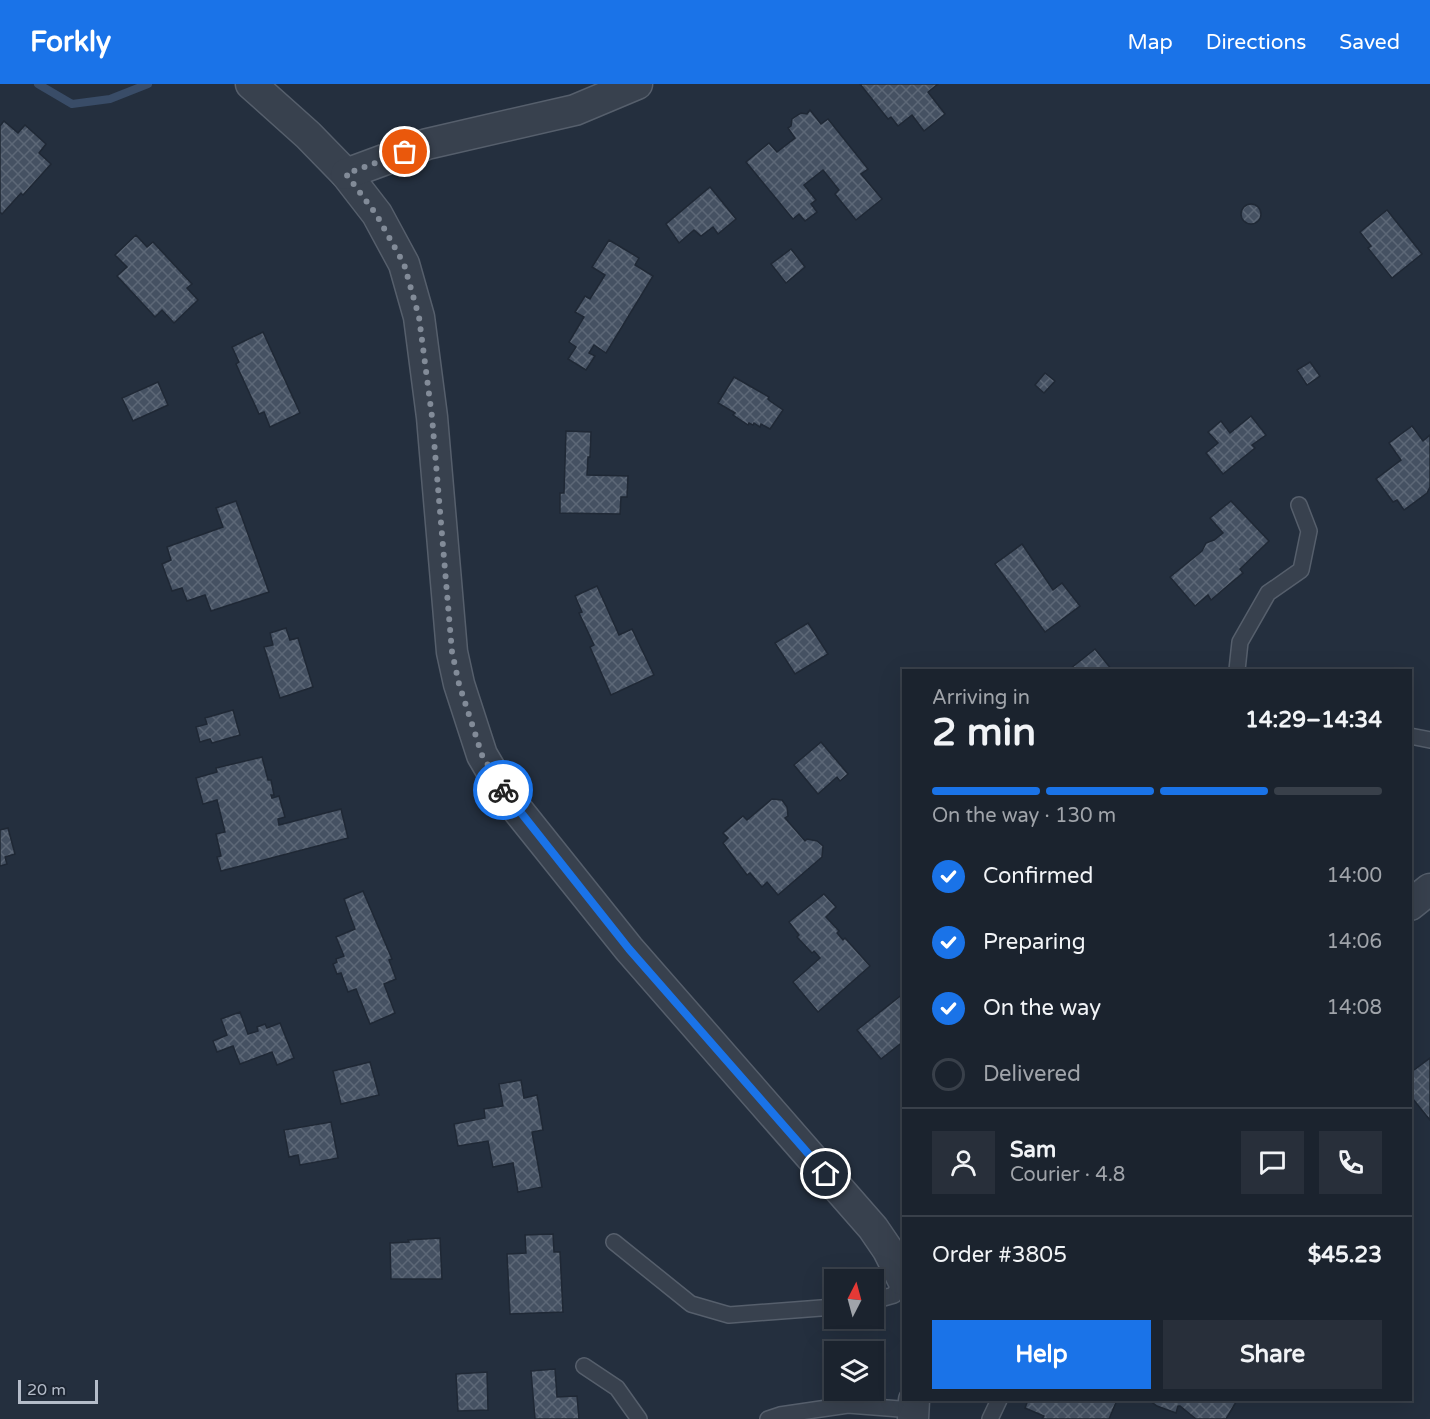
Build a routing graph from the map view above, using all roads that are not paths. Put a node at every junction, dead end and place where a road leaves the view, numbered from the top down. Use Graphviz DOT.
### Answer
graph roads {
  1 [pos="251,84"];
  2 [pos="637,84"];
  3 [pos="346,174"];
  4 [pos="1299,505"];
  5 [pos="1237,669"];
  6 [pos="1412,736"];
  7 [pos="1430,740"];
  8 [pos="1430,889"];
  9 [pos="1412,903"];
  10 [pos="614,1242"];
  11 [pos="902,1277"];
  12 [pos="902,1281"];
  13 [pos="884,1297"];
  14 [pos="824,1308"];
  15 [pos="584,1366"];
  16 [pos="999,1401"];
  17 [pos="913,1410"];
  18 [pos="639,1419"];
  19 [pos="768,1419"];
  20 [pos="990,1419"];
  1 -- 3 [label="street"];
  2 -- 3 [label="street"];
  3 -- 11 [label="street"];
  4 -- 5 [label="lane"];
  6 -- 7 [label="lane"];
  8 -- 9 [label="street"];
  10 -- 14 [label="lane"];
  12 -- 13 [label="lane"];
  15 -- 18 [label="lane"];
  16 -- 20 [label="lane"];
  17 -- 19 [label="lane"];
}
